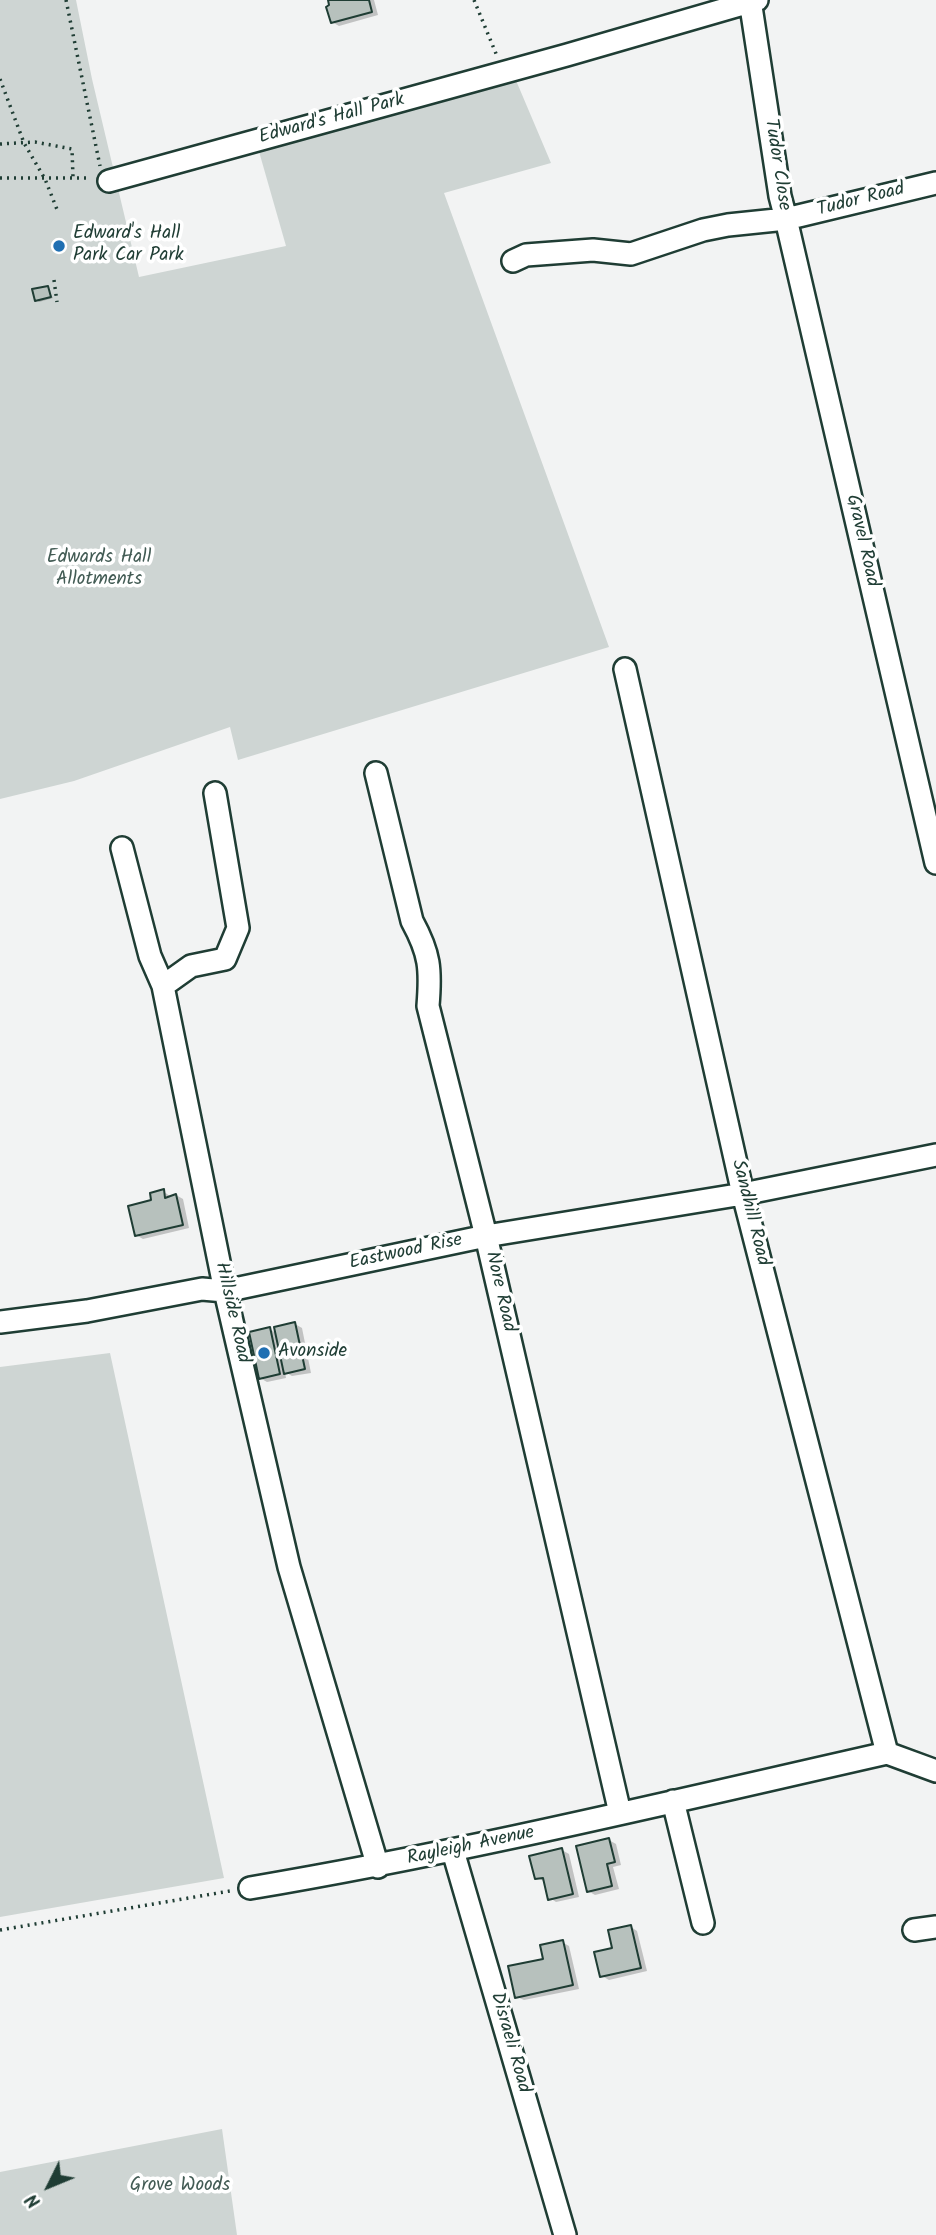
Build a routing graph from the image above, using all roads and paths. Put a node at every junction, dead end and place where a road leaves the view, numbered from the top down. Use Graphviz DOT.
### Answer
graph roads {
  1 [pos="66,0"];
  2 [pos="474,0"];
  3 [pos="752,1"];
  4 [pos="503,73"];
  5 [pos="0,79"];
  6 [pos="24,143"];
  7 [pos="0,145"];
  8 [pos="98,156"];
  9 [pos="73,177"];
  10 [pos="0,178"];
  11 [pos="45,178"];
  12 [pos="109,181"];
  13 [pos="936,183"];
  14 [pos="58,212"];
  15 [pos="786,219"];
  16 [pos="513,261"];
  17 [pos="54,280"];
  18 [pos="57,302"];
  19 [pos="625,669"];
  20 [pos="376,773"];
  21 [pos="215,793"];
  22 [pos="122,848"];
  23 [pos="936,863"];
  24 [pos="164,988"];
  25 [pos="936,1155"];
  26 [pos="743,1194"];
  27 [pos="486,1236"];
  28 [pos="225,1291"];
  29 [pos="0,1322"];
  30 [pos="887,1753"];
  31 [pos="936,1771"];
  32 [pos="673,1801"];
  33 [pos="620,1813"];
  34 [pos="453,1851"];
  35 [pos="378,1867"];
  36 [pos="250,1888"];
  37 [pos="703,1923"];
  38 [pos="936,1927"];
  39 [pos="0,1930"];
  40 [pos="915,1930"];
  41 [pos="565,2235"];
  1 -- 8 [label="path"];
  2 -- 4 [label="path"];
  3 -- 4 [label="street, Edward's Hall Park"];
  3 -- 15 [label="street, Tudor Close"];
  4 -- 12 [label="street, Edward's Hall Park"];
  5 -- 6 [label="path"];
  6 -- 7 [label="path"];
  6 -- 9 [label="path"];
  6 -- 11 [label="path"];
  9 -- 11 [label="path"];
  9 -- 12 [label="path"];
  10 -- 11 [label="path"];
  11 -- 14 [label="path"];
  13 -- 15 [label="street, Tudor Road"];
  15 -- 16 [label="street, Tudor Close"];
  15 -- 23 [label="street, Gravel Road"];
  17 -- 18 [label="path"];
  19 -- 26 [label="street, Sandhill Road"];
  20 -- 27 [label="street, Nore Road"];
  21 -- 24 [label="street"];
  22 -- 24 [label="street, Hillside Road"];
  24 -- 28 [label="street, Hillside Road"];
  25 -- 26 [label="street, Eastwood Rise"];
  26 -- 27 [label="street, Eastwood Rise"];
  26 -- 30 [label="street, Sandhill Road"];
  27 -- 28 [label="street, Eastwood Rise"];
  27 -- 33 [label="street, Nore Road"];
  28 -- 29 [label="street, Eastwood Rise"];
  28 -- 35 [label="street, Hillside Road"];
  30 -- 31 [label="street"];
  30 -- 32 [label="street, Rayleigh Avenue"];
  32 -- 33 [label="street, Rayleigh Avenue"];
  32 -- 37 [label="street"];
  33 -- 34 [label="street, Rayleigh Avenue"];
  34 -- 35 [label="street, Rayleigh Avenue"];
  34 -- 41 [label="street, Disraeli Road"];
  35 -- 36 [label="street, Rayleigh Avenue"];
  36 -- 39 [label="path"];
  38 -- 40 [label="street"];
}
